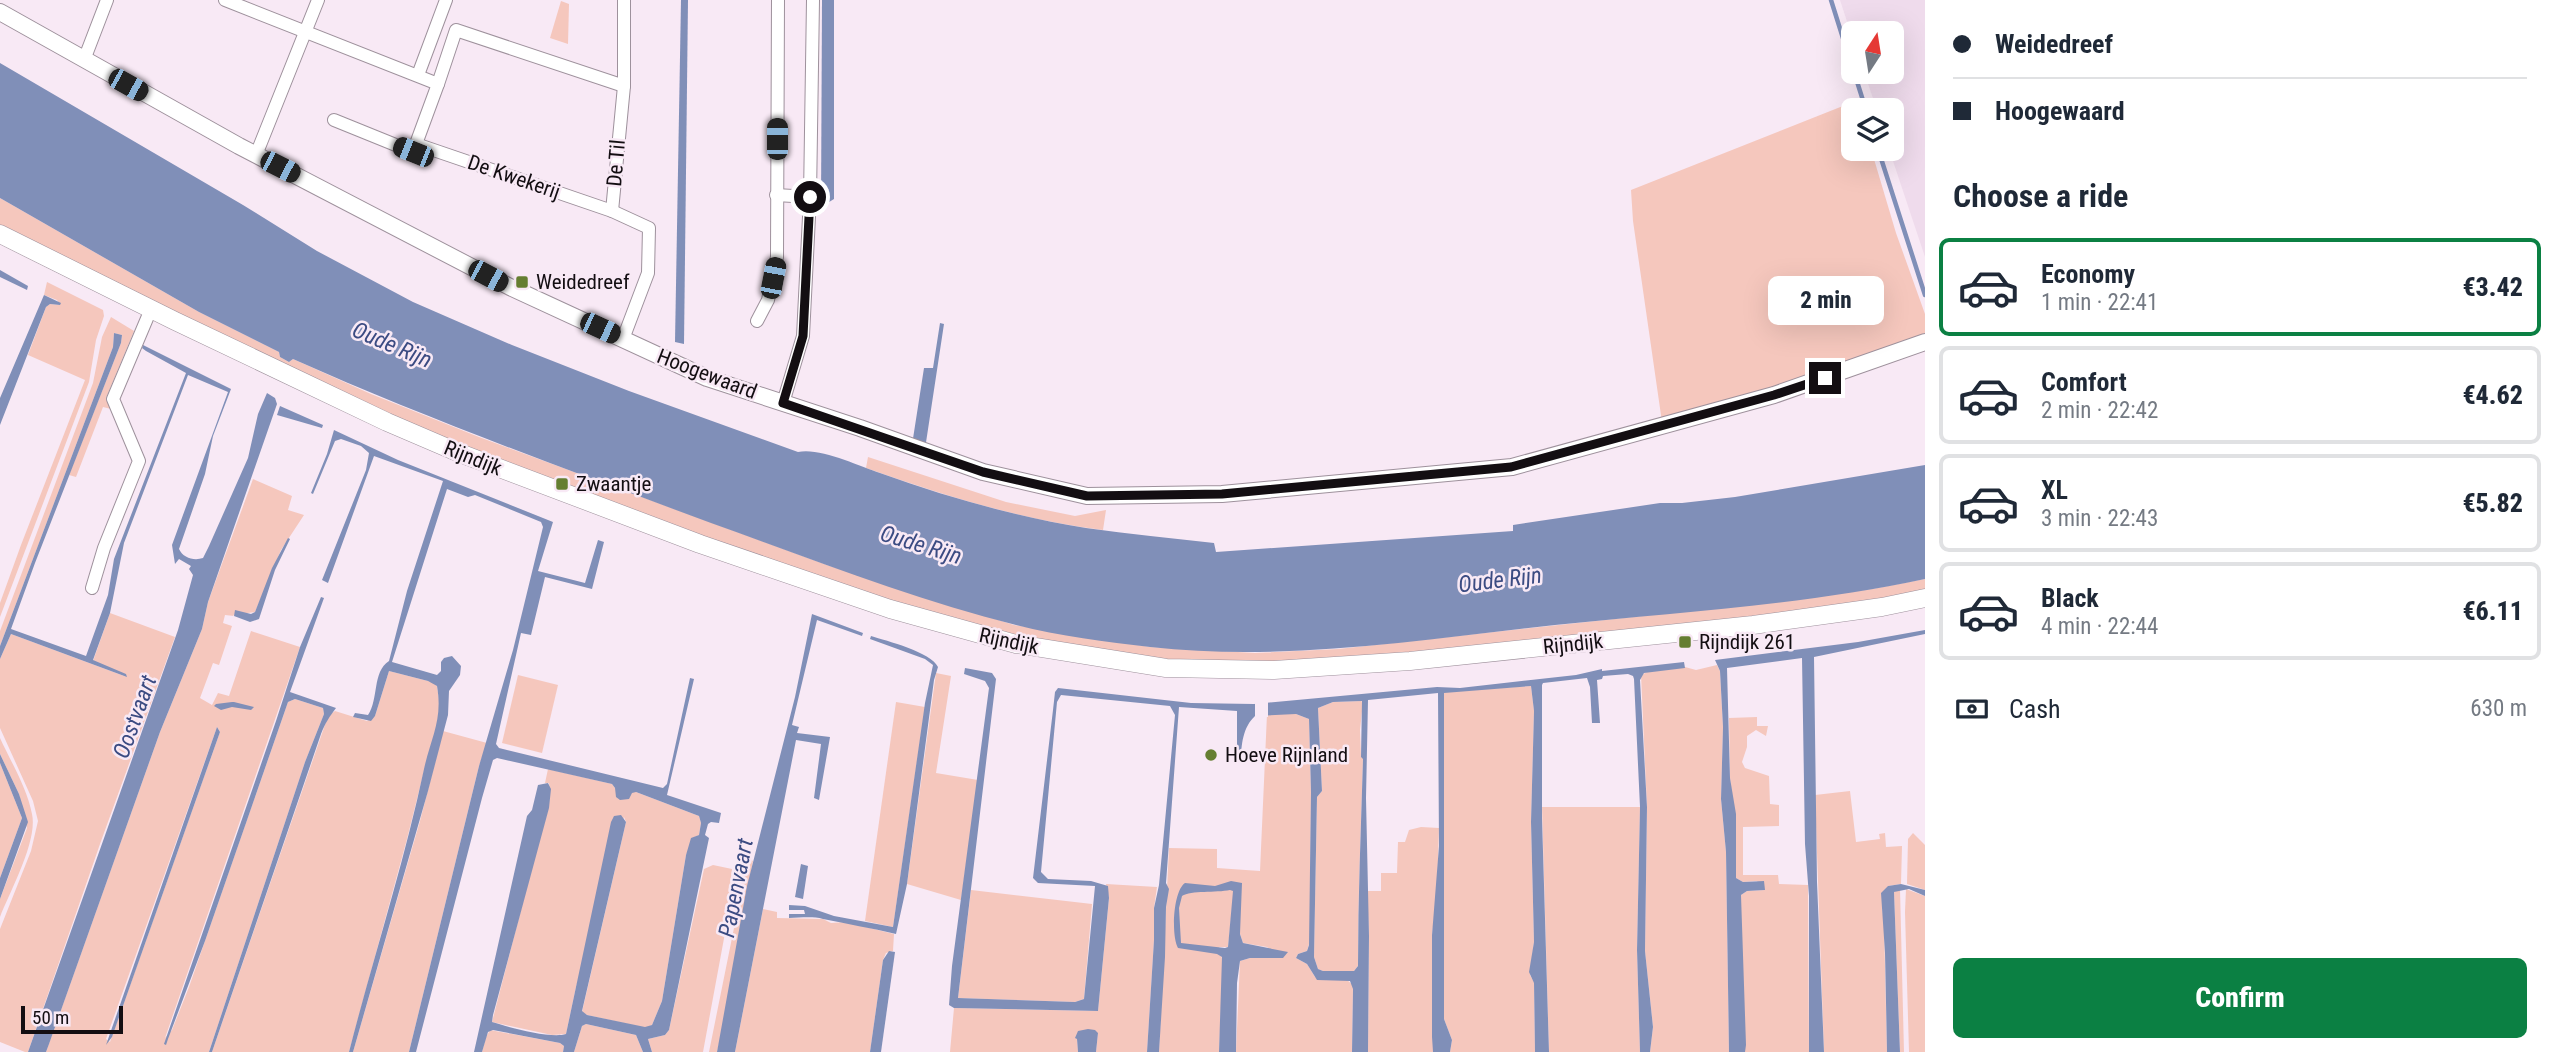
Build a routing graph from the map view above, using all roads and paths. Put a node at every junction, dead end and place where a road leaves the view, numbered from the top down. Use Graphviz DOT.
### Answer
graph roads {
  1 [pos="107,0"];
  2 [pos="225,0"];
  3 [pos="318,0"];
  4 [pos="446,0"];
  5 [pos="624,0"];
  6 [pos="778,0"];
  7 [pos="813,0"];
  8 [pos="0,12"];
  9 [pos="305,32"];
  10 [pos="84,60"];
  11 [pos="418,75"];
  12 [pos="438,84"];
  13 [pos="624,86"];
  14 [pos="334,120"];
  15 [pos="416,144"];
  16 [pos="256,155"];
  17 [pos="776,195"];
  18 [pos="810,197"];
  19 [pos="612,211"];
  20 [pos="0,234"];
  21 [pos="151,309"];
  22 [pos="757,321"];
  23 [pos="622,339"];
  24 [pos="1925,342"];
  25 [pos="783,403"];
  26 [pos="92,588"];
  27 [pos="1925,598"];
  1 -- 10 [label="street"];
  2 -- 9 [label="street"];
  3 -- 9 [label="street"];
  4 -- 11 [label="street"];
  5 -- 13 [label="street, De Til"];
  6 -- 17 [label="street"];
  7 -- 18 [label="street"];
  8 -- 10 [label="street, Hoogewaard"];
  9 -- 11 [label="street"];
  9 -- 16 [label="street"];
  10 -- 16 [label="street, Hoogewaard"];
  11 -- 12 [label="street"];
  12 -- 13 [label="street"];
  12 -- 15 [label="street"];
  13 -- 19 [label="street, De Til"];
  14 -- 15 [label="street, De Kwekerij"];
  15 -- 19 [label="street, De Kwekerij"];
  16 -- 23 [label="street, Hoogewaard"];
  17 -- 18 [label="street"];
  17 -- 22 [label="street"];
  18 -- 25 [label="street"];
  19 -- 23 [label="street, De Til"];
  20 -- 21 [label="main road, Rijndijk"];
  21 -- 26 [label="street"];
  21 -- 27 [label="main road, Rijndijk"];
  23 -- 25 [label="street, Hoogewaard"];
  24 -- 25 [label="street, Hoogewaard"];
}
